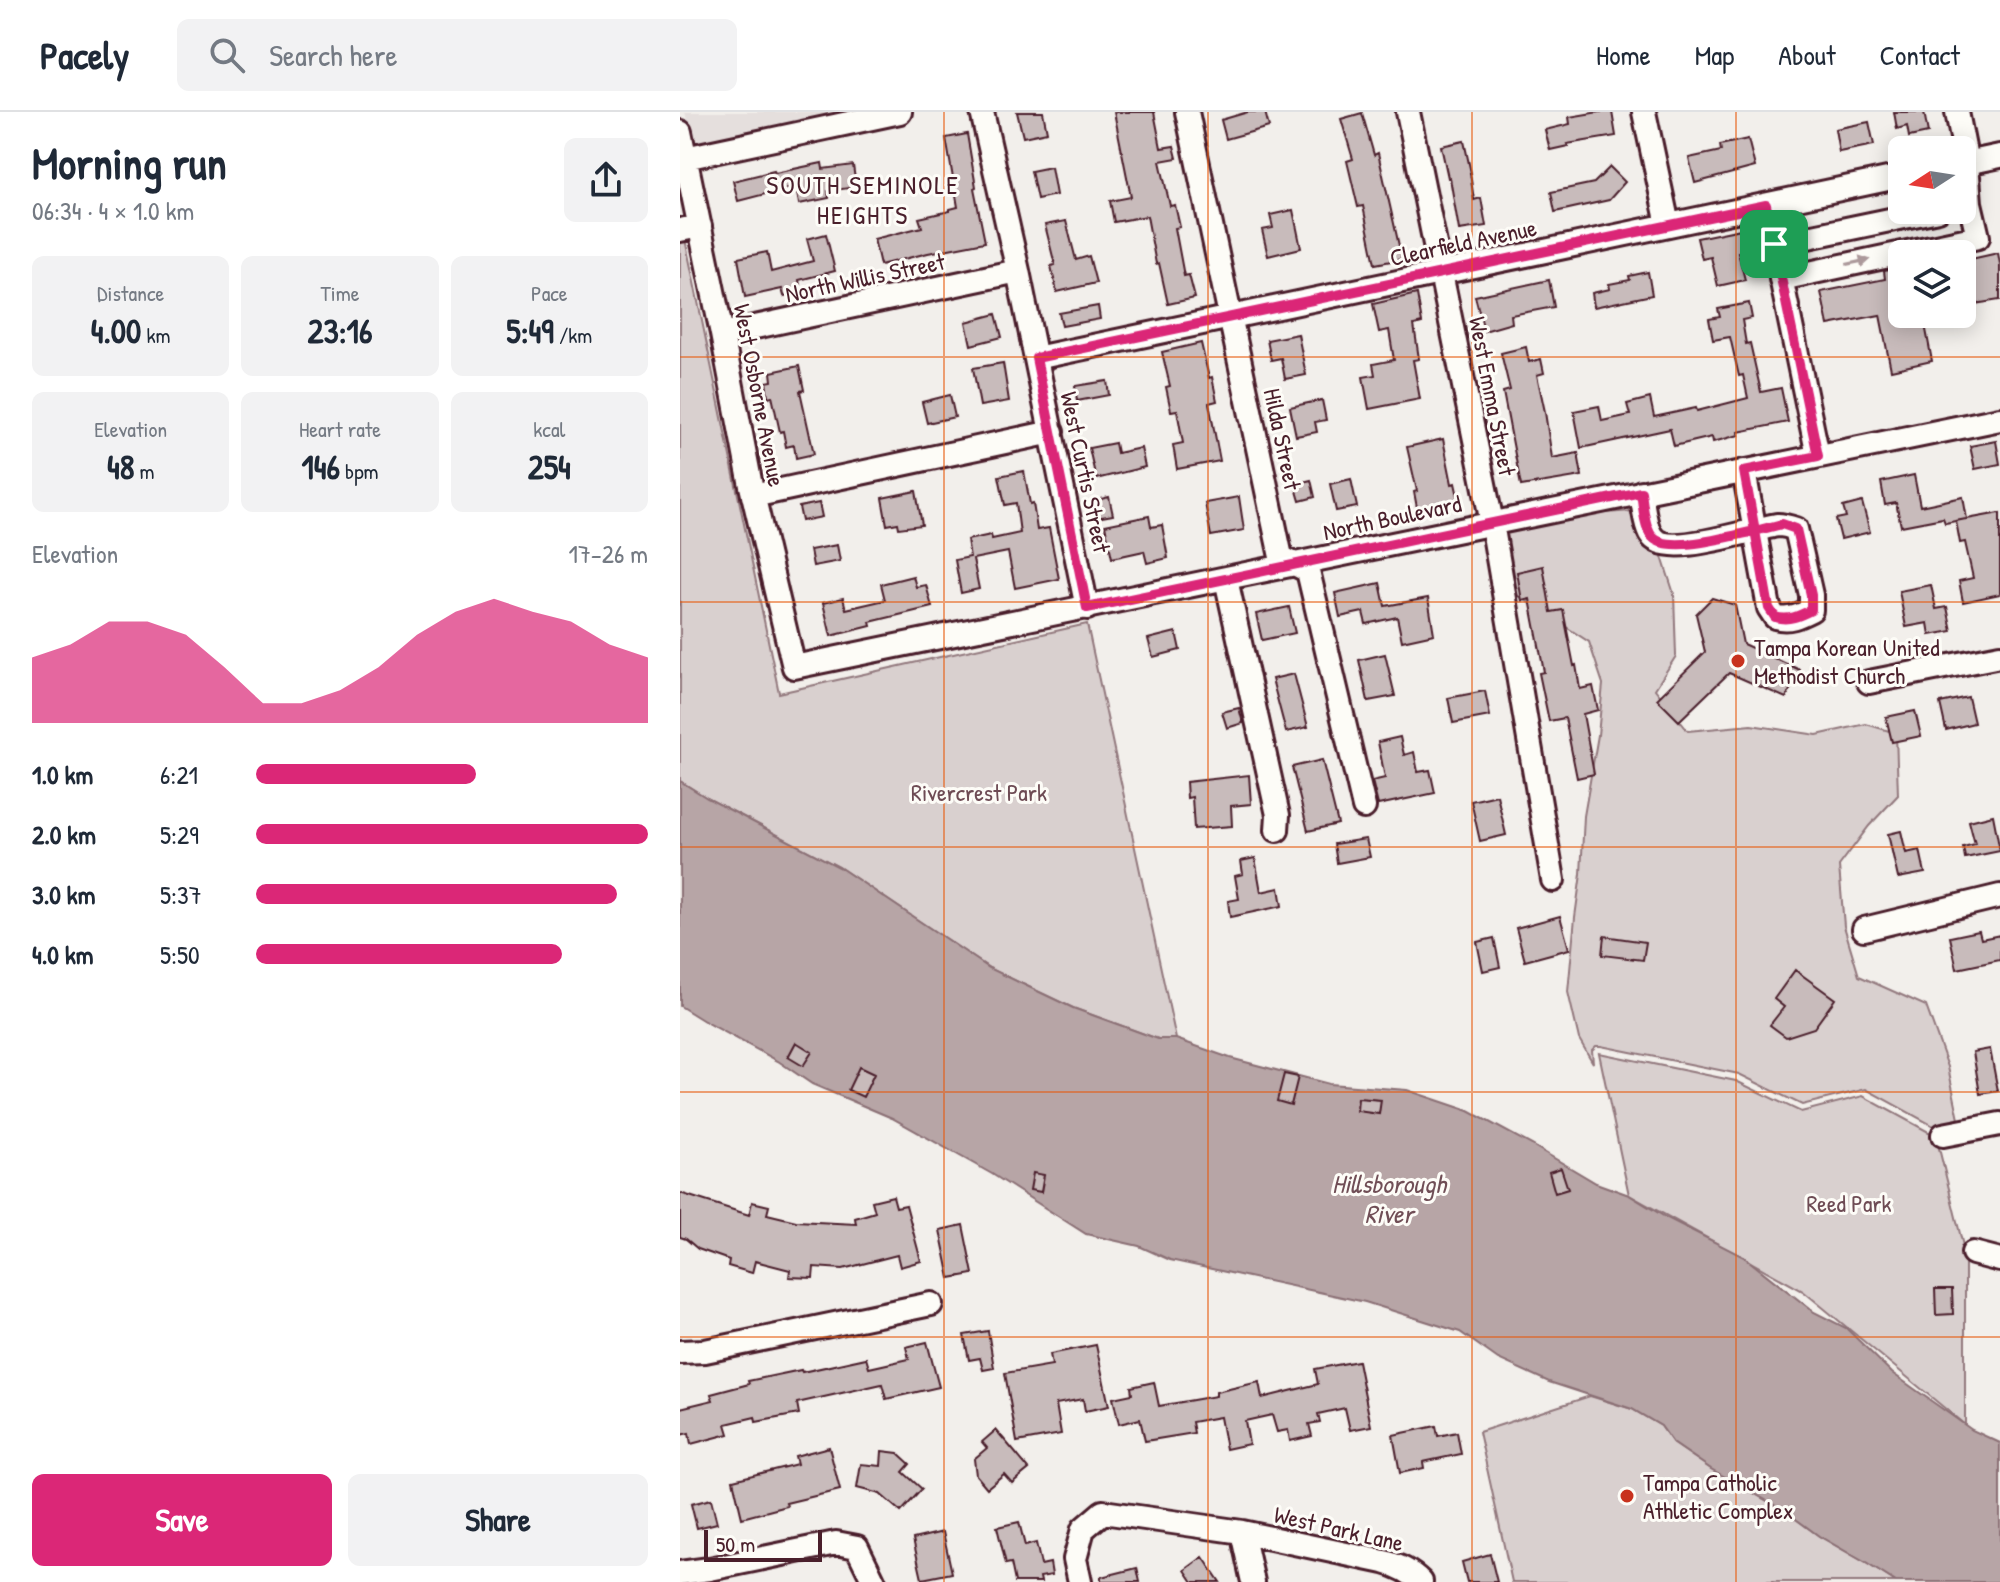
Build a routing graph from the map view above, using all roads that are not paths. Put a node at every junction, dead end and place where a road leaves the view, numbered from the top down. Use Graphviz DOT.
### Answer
graph roads {
  1 [pos="900,112"];
  2 [pos="982,112"];
  3 [pos="1187,112"];
  4 [pos="1408,112"];
  5 [pos="1644,112"];
  6 [pos="1957,112"];
  7 [pos="680,132"];
  8 [pos="1960,136"];
  9 [pos="2000,156"];
  10 [pos="685,158"];
  11 [pos="1976,161"];
  12 [pos="1888,179"];
  13 [pos="1766,205"];
  14 [pos="1888,220"];
  15 [pos="1973,224"];
  16 [pos="1668,225"];
  17 [pos="690,228"];
  18 [pos="1774,244"];
  19 [pos="1018,271"];
  20 [pos="1442,273"];
  21 [pos="1781,279"];
  22 [pos="1231,317"];
  23 [pos="722,334"];
  24 [pos="1036,358"];
  25 [pos="2000,419"];
  26 [pos="1052,432"];
  27 [pos="1818,456"];
  28 [pos="1744,471"];
  29 [pos="1641,492"];
  30 [pos="753,496"];
  31 [pos="1492,523"];
  32 [pos="1296,564"];
  33 [pos="1226,579"];
  34 [pos="1087,608"];
  35 [pos="2000,656"];
  36 [pos="794,667"];
  37 [pos="1869,682"];
  38 [pos="1364,807"];
  39 [pos="1277,830"];
  40 [pos="1553,880"];
  41 [pos="2000,896"];
  42 [pos="1864,929"];
  43 [pos="2000,1124"];
  44 [pos="1943,1135"];
  45 [pos="1973,1253"];
  46 [pos="2000,1260"];
  47 [pos="931,1304"];
  48 [pos="680,1352"];
  49 [pos="1242,1532"];
  50 [pos="680,1573"];
  51 [pos="874,1582"];
  52 [pos="1080,1582"];
  53 [pos="1253,1582"];
  54 [pos="1421,1582"];
  1 -- 10 [label="street"];
  2 -- 19 [label="street, West Curtis Street"];
  3 -- 22 [label="street, Hilda Street"];
  4 -- 20 [label="street, West Emma Street"];
  5 -- 16 [label="street"];
  6 -- 8 [label="street"];
  7 -- 10 [label="street, West Osborne Avenue"];
  9 -- 11 [label="street"];
  10 -- 17 [label="street, West Osborne Avenue"];
  12 -- 13 [label="street, Clearfield Avenue"];
  13 -- 16 [label="street, Clearfield Avenue"];
  13 -- 18 [label="street"];
  14 -- 18 [label="street"];
  21 -- 15 [label="street, one-way"];
  16 -- 20 [label="street, Clearfield Avenue"];
  17 -- 23 [label="street, West Osborne Avenue"];
  18 -- 21 [label="street"];
  19 -- 23 [label="street, North Willis Street"];
  19 -- 24 [label="street, West Curtis Street"];
  20 -- 22 [label="street, Clearfield Avenue"];
  20 -- 31 [label="street, West Emma Street"];
  21 -- 27 [label="street"];
  22 -- 24 [label="street, Clearfield Avenue"];
  22 -- 32 [label="street, Hilda Street"];
  23 -- 30 [label="street, West Osborne Avenue"];
  24 -- 26 [label="street, West Curtis Street"];
  25 -- 27 [label="street, North Boulevard"];
  26 -- 30 [label="street"];
  26 -- 34 [label="street, West Curtis Street"];
  27 -- 28 [label="street, North Boulevard"];
  28 -- 29 [label="street, North Boulevard"];
  28 -- 29 [label="street"];
  29 -- 31 [label="street, North Boulevard"];
  30 -- 36 [label="street, West Osborne Avenue"];
  31 -- 32 [label="street, North Boulevard"];
  31 -- 40 [label="street, West Emma Street"];
  32 -- 33 [label="street, North Boulevard"];
  32 -- 38 [label="street, Hilda Street"];
  33 -- 34 [label="street, North Boulevard"];
  33 -- 39 [label="street"];
  34 -- 36 [label="street, North Boulevard"];
  35 -- 37 [label="street"];
  41 -- 42 [label="street"];
  43 -- 44 [label="street"];
  45 -- 46 [label="street"];
  47 -- 48 [label="street"];
  49 -- 52 [label="street, West Park Lane"];
  49 -- 53 [label="street"];
  49 -- 54 [label="street, West Park Lane"];
  50 -- 51 [label="street"];
}
